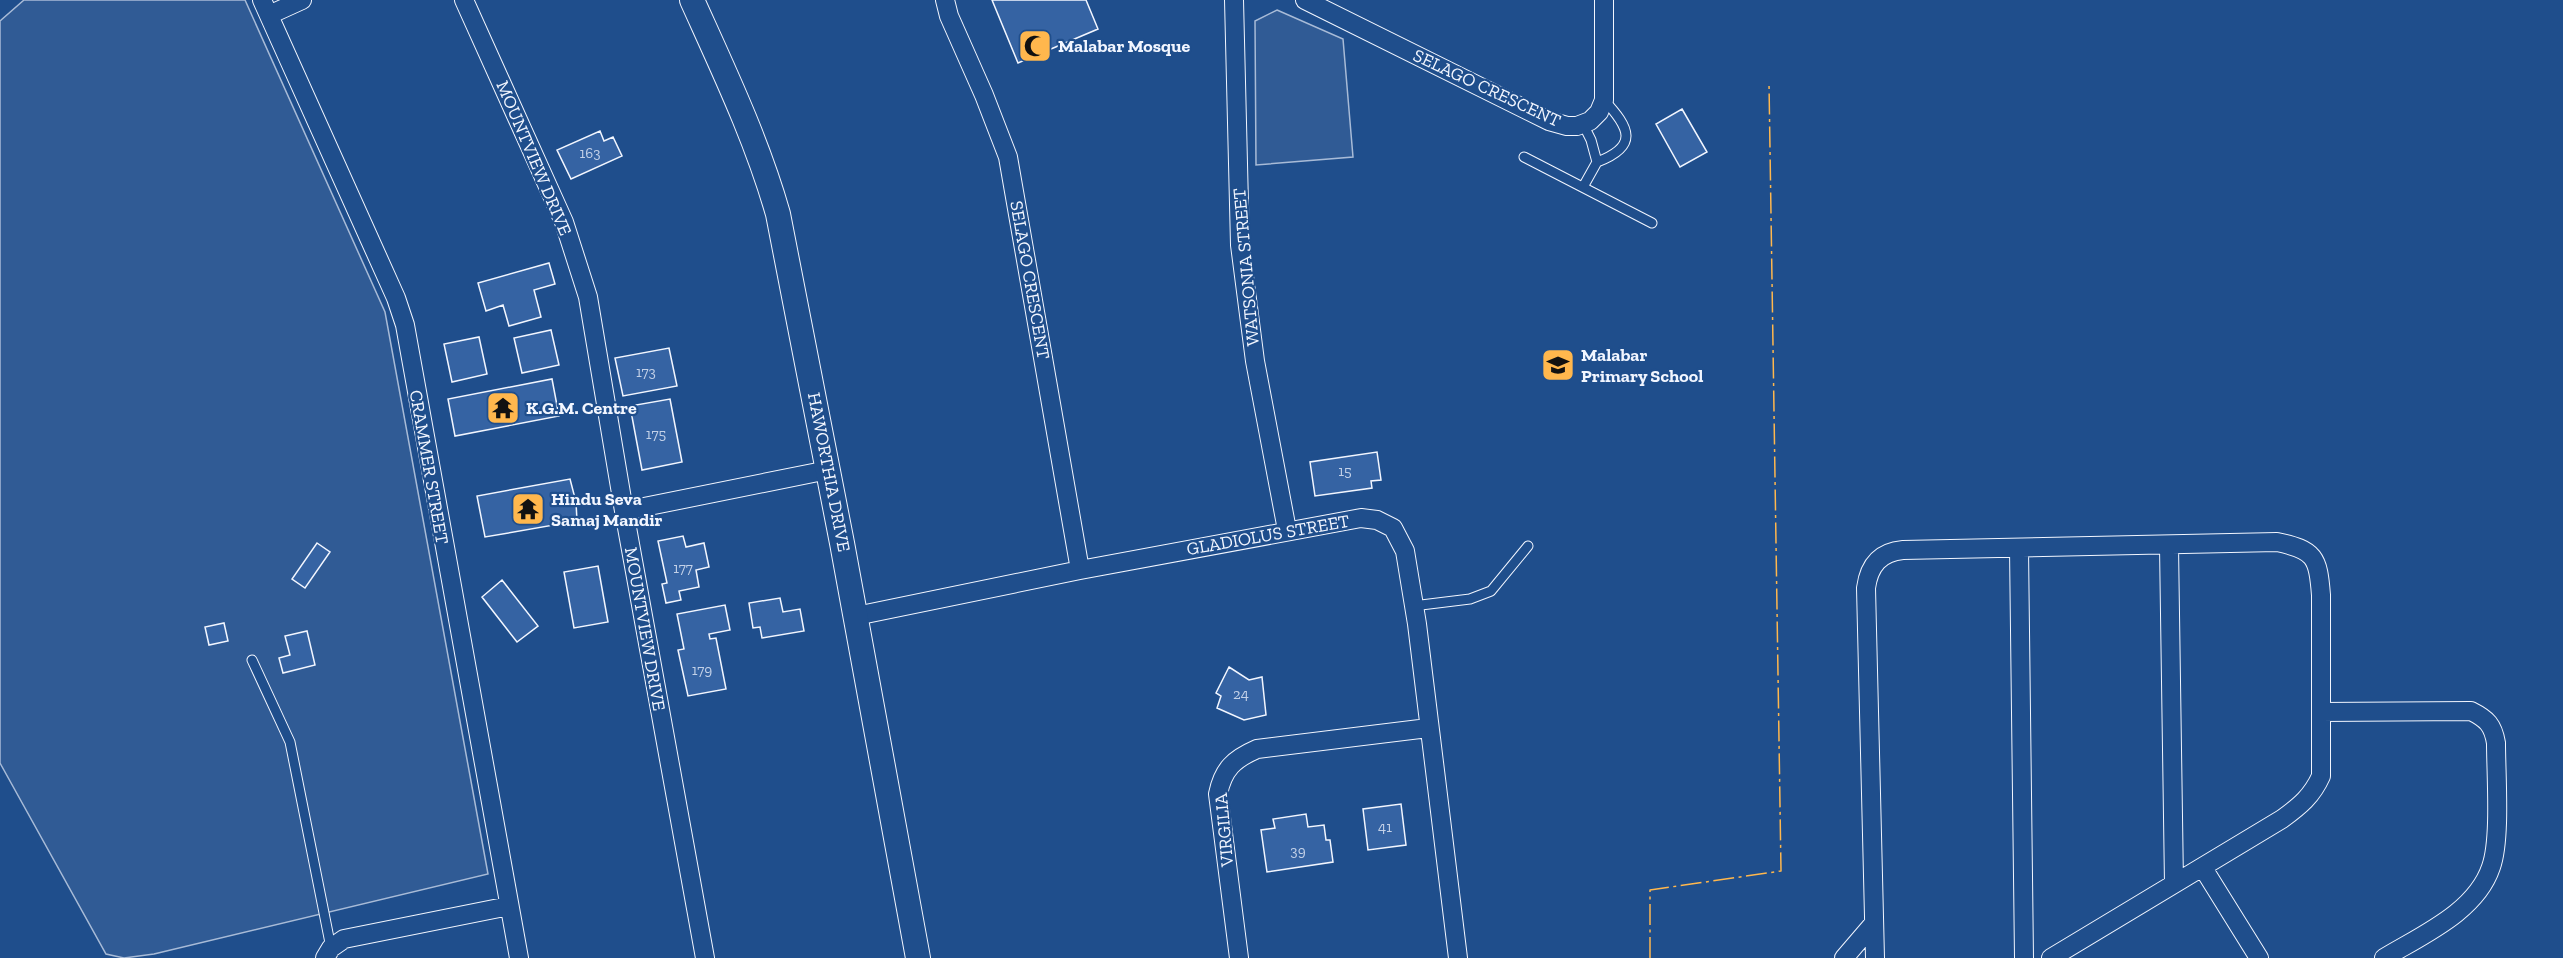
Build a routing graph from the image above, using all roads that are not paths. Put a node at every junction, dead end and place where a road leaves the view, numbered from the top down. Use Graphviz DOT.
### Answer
graph roads {
  1 [pos="302,0"];
  2 [pos="464,0"];
  3 [pos="692,0"];
  4 [pos="945,0"];
  5 [pos="1234,0"];
  6 [pos="1305,0"];
  7 [pos="1604,0"];
  8 [pos="265,8"];
  9 [pos="1604,100"];
  10 [pos="1583,124"];
  11 [pos="1524,157"];
  12 [pos="1597,162"];
  13 [pos="1583,187"];
  14 [pos="1652,224"];
  15 [pos="828,470"];
  16 [pos="624,511"];
  17 [pos="1287,530"];
  18 [pos="1528,546"];
  19 [pos="2169,546"];
  20 [pos="2019,549"];
  21 [pos="1080,570"];
  22 [pos="1413,606"];
  23 [pos="856,616"];
  24 [pos="252,660"];
  25 [pos="2320,712"];
  26 [pos="1428,728"];
  27 [pos="2203,868"];
  28 [pos="2174,884"];
  29 [pos="509,906"];
  30 [pos="1874,923"];
  31 [pos="328,953"];
  32 [pos="519,958"];
  33 [pos="705,958"];
  34 [pos="918,958"];
  35 [pos="1239,958"];
  36 [pos="1458,958"];
  37 [pos="1844,958"];
  38 [pos="1875,958"];
  39 [pos="2024,958"];
  40 [pos="2051,958"];
  41 [pos="2259,958"];
  42 [pos="2384,958"];
  1 -- 8 [label="street"];
  2 -- 16 [label="street, MOUNTVIEW DRIVE"];
  3 -- 15 [label="street, HAWORTHIA DRIVE"];
  4 -- 21 [label="street, SELAGO CRESCENT"];
  5 -- 17 [label="street, WATSONIA STREET"];
  6 -- 10 [label="street, SELAGO CRESCENT"];
  7 -- 9 [label="street"];
  8 -- 29 [label="street, CRAMMER STREET"];
  9 -- 10 [label="street, SELAGO CRESCENT"];
  9 -- 12 [label="lane"];
  10 -- 12 [label="lane"];
  11 -- 13 [label="lane"];
  12 -- 13 [label="lane"];
  13 -- 14 [label="lane"];
  15 -- 16 [label="street"];
  15 -- 23 [label="street, HAWORTHIA DRIVE"];
  16 -- 33 [label="street, MOUNTVIEW DRIVE"];
  17 -- 21 [label="street, GLADIOLUS STREET"];
  17 -- 22 [label="street, GLADIOLUS STREET"];
  18 -- 22 [label="lane"];
  19 -- 20 [label="street"];
  19 -- 25 [label="street"];
  19 -- 28 [label="street"];
  20 -- 30 [label="street"];
  20 -- 39 [label="street"];
  21 -- 23 [label="street, GLADIOLUS STREET"];
  22 -- 26 [label="street, GLADIOLUS STREET"];
  23 -- 34 [label="street, HAWORTHIA DRIVE"];
  24 -- 31 [label="lane"];
  25 -- 27 [label="street"];
  25 -- 42 [label="street"];
  26 -- 35 [label="street, VIRGILIA"];
  26 -- 36 [label="street, GLADIOLUS STREET"];
  27 -- 28 [label="street"];
  27 -- 41 [label="street"];
  28 -- 40 [label="street"];
  29 -- 31 [label="street"];
  29 -- 32 [label="street, CRAMMER STREET"];
  30 -- 37 [label="street"];
  30 -- 38 [label="street"];
}
